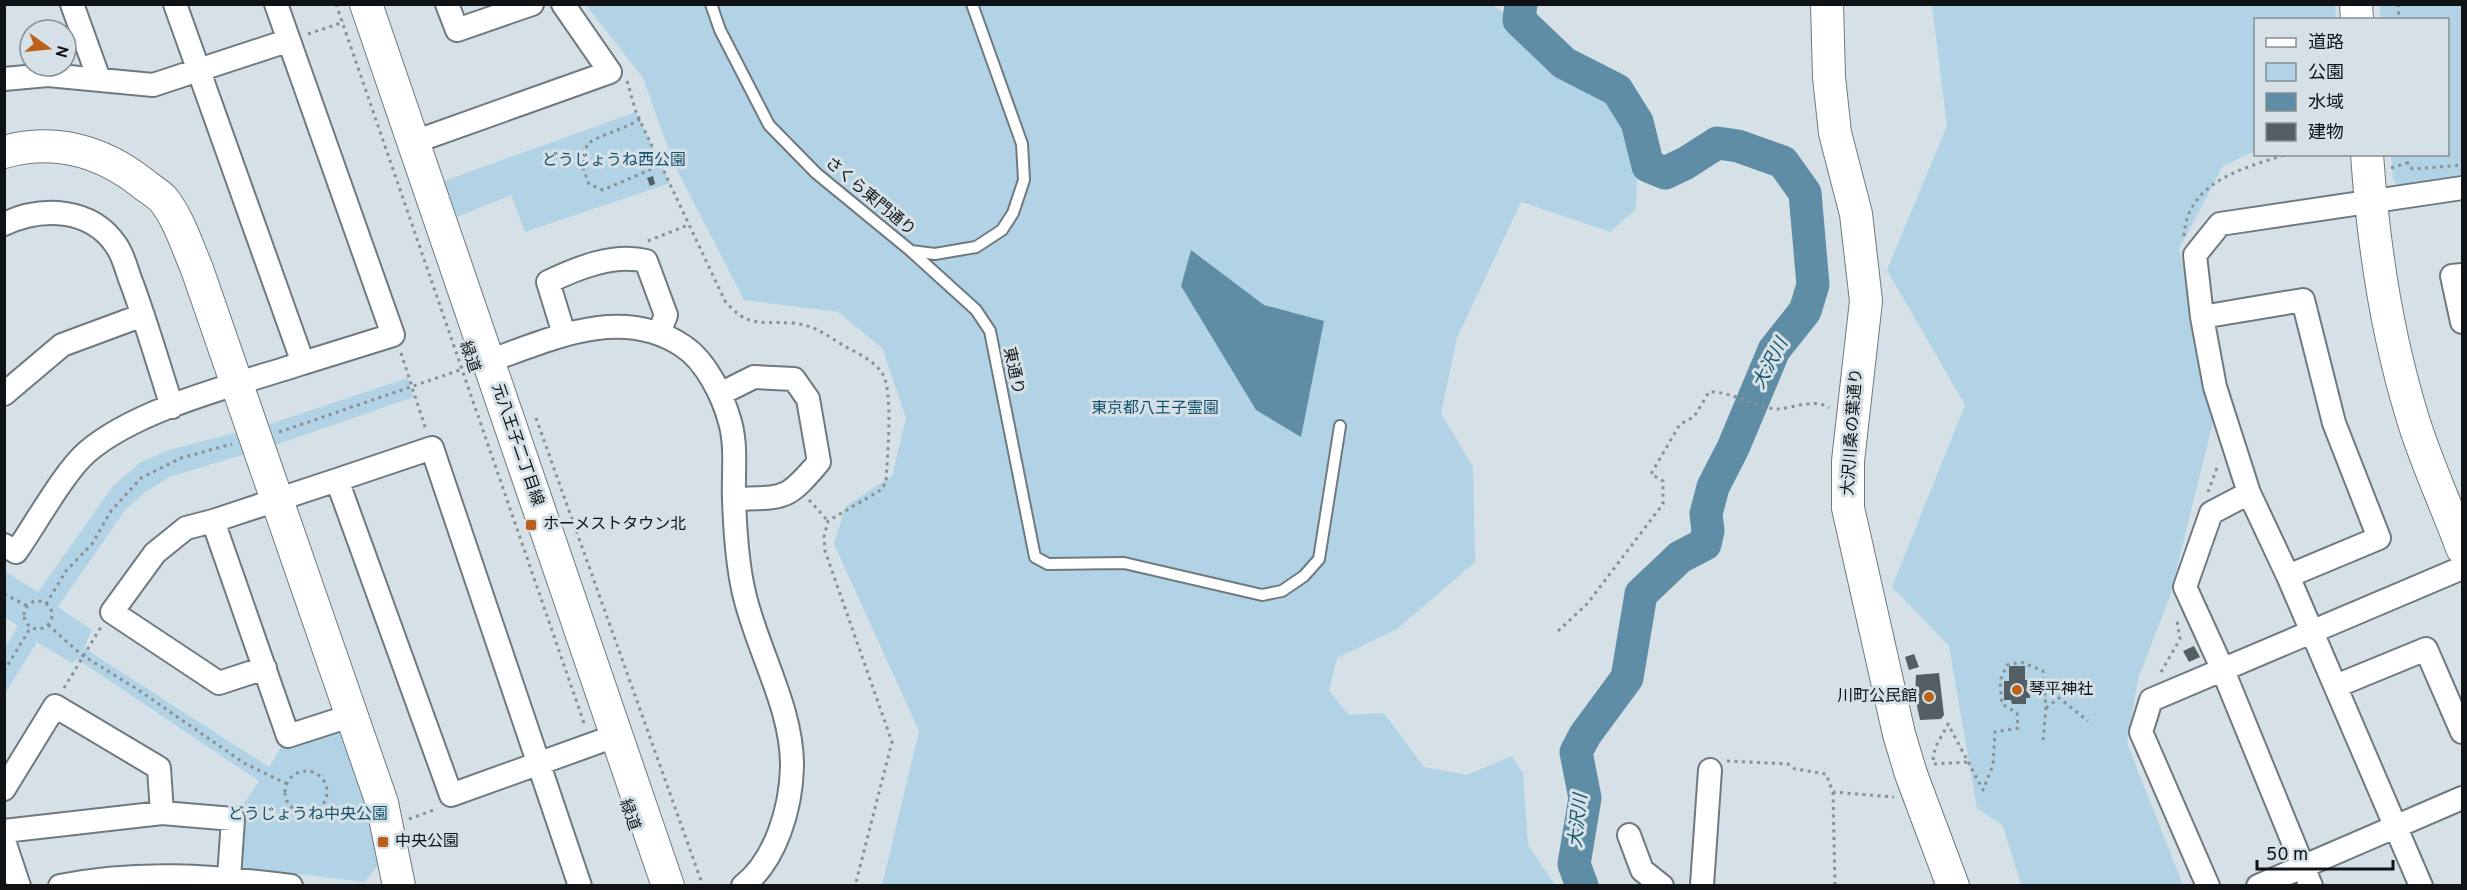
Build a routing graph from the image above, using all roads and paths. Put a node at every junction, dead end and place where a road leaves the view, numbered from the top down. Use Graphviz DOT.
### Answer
graph roads {
  1 [pos="72,4"];
  2 [pos="175,4"];
  3 [pos="276,4"];
  4 [pos="336,4"];
  5 [pos="447,4"];
  6 [pos="532,4"];
  7 [pos="563,4"];
  8 [pos="711,4"];
  9 [pos="972,4"];
  10 [pos="1827,4"];
  11 [pos="353,16"];
  12 [pos="287,41"];
  13 [pos="197,69"];
  14 [pos="99,79"];
  15 [pos="4,80"];
  16 [pos="640,119"];
  17 [pos="414,142"];
  18 [pos="4,152"];
  19 [pos="2282,156"];
  20 [pos="2367,156"];
  21 [pos="2407,156"];
  22 [pos="2407,163"];
  23 [pos="661,165"];
  24 [pos="2463,165"];
  25 [pos="2403,166"];
  26 [pos="2463,188"];
  27 [pos="2370,201"];
  28 [pos="4,224"];
  29 [pos="688,225"];
  30 [pos="2184,245"];
  31 [pos="911,251"];
  32 [pos="633,258"];
  33 [pos="2463,275"];
  34 [pos="143,315"];
  35 [pos="2202,317"];
  36 [pos="2463,322"];
  37 [pos="659,333"];
  38 [pos="564,334"];
  39 [pos="393,335"];
  40 [pos="489,361"];
  41 [pos="303,363"];
  42 [pos="237,385"];
  43 [pos="4,394"];
  44 [pos="720,394"];
  45 [pos="172,407"];
  46 [pos="532,408"];
  47 [pos="1833,415"];
  48 [pos="1340,426"];
  49 [pos="432,448"];
  50 [pos="2220,460"];
  51 [pos="337,480"];
  52 [pos="798,487"];
  53 [pos="2249,493"];
  54 [pos="278,500"];
  55 [pos="734,500"];
  56 [pos="2205,501"];
  57 [pos="213,521"];
  58 [pos="828,521"];
  59 [pos="4,545"];
  60 [pos="2463,548"];
  61 [pos="2463,568"];
  62 [pos="2288,576"];
  63 [pos="4,594"];
  64 [pos="28,606"];
  65 [pos="112,612"];
  66 [pos="2176,619"];
  67 [pos="48,625"];
  68 [pos="31,627"];
  69 [pos="2311,630"];
  70 [pos="1558,631"];
  71 [pos="82,655"];
  72 [pos="265,668"];
  73 [pos="2222,668"];
  74 [pos="4,671"];
  75 [pos="2156,678"];
  76 [pos="2336,686"];
  77 [pos="56,706"];
  78 [pos="2046,708"];
  79 [pos="350,716"];
  80 [pos="2088,721"];
  81 [pos="2463,732"];
  82 [pos="603,740"];
  83 [pos="2043,740"];
  84 [pos="1968,762"];
  85 [pos="539,765"];
  86 [pos="1926,765"];
  87 [pos="1932,765"];
  88 [pos="1718,766"];
  89 [pos="287,784"];
  90 [pos="4,789"];
  91 [pos="1833,792"];
  92 [pos="2463,798"];
  93 [pos="1920,799"];
  94 [pos="447,806"];
  95 [pos="162,813"];
  96 [pos="401,821"];
  97 [pos="2396,828"];
  98 [pos="4,831"];
  99 [pos="1629,835"];
  100 [pos="4,842"];
  101 [pos="2307,876"];
  102 [pos="229,878"];
  103 [pos="751,883"];
  104 [pos="20,885"];
  105 [pos="60,885"];
  106 [pos="291,885"];
  107 [pos="399,885"];
  108 [pos="580,885"];
  109 [pos="668,885"];
  110 [pos="703,885"];
  111 [pos="1662,885"];
  112 [pos="1702,885"];
  113 [pos="1718,885"];
  114 [pos="1834,885"];
  115 [pos="1953,885"];
  116 [pos="2208,885"];
  117 [pos="2258,885"];
  118 [pos="2421,885"];
  1 -- 14 [label="street"];
  2 -- 13 [label="street"];
  3 -- 12 [label="street"];
  4 -- 11 [label="path, 緑道"];
  5 -- 6 [label="street"];
  7 -- 17 [label="street"];
  8 -- 31 [label="lane, さくら東門通り"];
  9 -- 31 [label="lane, さくら東門通り"];
  10 -- 93 [label="street, 大沢川桑の葉通り"];
  11 -- 12 [label="path"];
  11 -- 17 [label="street, 元八王子二丁目線"];
  11 -- 82 [label="path, 緑道"];
  12 -- 13 [label="street"];
  12 -- 39 [label="street"];
  13 -- 14 [label="street"];
  13 -- 41 [label="street"];
  14 -- 15 [label="street"];
  16 -- 23 [label="path"];
  17 -- 40 [label="street, 元八王子二丁目線"];
  18 -- 42 [label="street"];
  19 -- 30 [label="path"];
  20 -- 27 [label="street"];
  21 -- 22 [label="path"];
  22 -- 24 [label="path"];
  22 -- 25 [label="path"];
  26 -- 27 [label="street"];
  27 -- 35 [label="street"];
  27 -- 60 [label="street"];
  28 -- 34 [label="street"];
  29 -- 32 [label="path"];
  31 -- 48 [label="lane, 東通り"];
  32 -- 37 [label="street"];
  32 -- 38 [label="street"];
  33 -- 36 [label="street"];
  34 -- 43 [label="street"];
  34 -- 45 [label="street"];
  35 -- 53 [label="street"];
  35 -- 62 [label="street"];
  37 -- 38 [label="street"];
  37 -- 44 [label="street"];
  38 -- 40 [label="street"];
  39 -- 41 [label="street"];
  39 -- 49 [label="path"];
  40 -- 82 [label="street, 元八王子二丁目線"];
  41 -- 42 [label="street"];
  42 -- 45 [label="street"];
  42 -- 54 [label="street"];
  44 -- 52 [label="street"];
  44 -- 55 [label="street"];
  45 -- 59 [label="street"];
  46 -- 110 [label="path"];
  47 -- 70 [label="path"];
  49 -- 51 [label="street"];
  49 -- 85 [label="street"];
  50 -- 56 [label="path"];
  51 -- 54 [label="street"];
  51 -- 85 [label="street"];
  52 -- 55 [label="street"];
  52 -- 58 [label="path"];
  53 -- 62 [label="street"];
  53 -- 73 [label="street"];
  54 -- 57 [label="street"];
  54 -- 79 [label="street"];
  55 -- 103 [label="street"];
  57 -- 65 [label="street"];
  57 -- 72 [label="street"];
  61 -- 69 [label="street"];
  62 -- 69 [label="street"];
  63 -- 64 [label="path"];
  64 -- 67 [label="path"];
  64 -- 68 [label="path"];
  65 -- 71 [label="path"];
  65 -- 72 [label="street"];
  66 -- 75 [label="path"];
  67 -- 68 [label="path"];
  67 -- 71 [label="path"];
  68 -- 74 [label="path"];
  69 -- 73 [label="street"];
  69 -- 76 [label="street"];
  71 -- 77 [label="path"];
  71 -- 89 [label="path"];
  72 -- 79 [label="street"];
  73 -- 101 [label="street"];
  73 -- 116 [label="street"];
  76 -- 81 [label="street"];
  76 -- 97 [label="street"];
  77 -- 90 [label="street"];
  77 -- 95 [label="street"];
  78 -- 80 [label="path"];
  78 -- 83 [label="path"];
  78 -- 84 [label="path"];
  79 -- 107 [label="street"];
  82 -- 85 [label="street"];
  82 -- 109 [label="street, 元八王子二丁目線"];
  84 -- 87 [label="path"];
  84 -- 87 [label="path"];
  85 -- 108 [label="street"];
  86 -- 87 [label="path"];
  88 -- 91 [label="path"];
  88 -- 112 [label="street"];
  89 -- 89 [label="path"];
  91 -- 93 [label="path"];
  91 -- 114 [label="path"];
  92 -- 97 [label="street"];
  93 -- 115 [label="street, 大沢川桑の葉通り"];
  94 -- 96 [label="path"];
  95 -- 98 [label="street"];
  95 -- 102 [label="street"];
  97 -- 101 [label="street"];
  97 -- 118 [label="street"];
  99 -- 111 [label="street"];
  100 -- 104 [label="street"];
  101 -- 117 [label="street"];
  102 -- 105 [label="street"];
  102 -- 106 [label="street"];
  112 -- 113 [label="street"];
}
